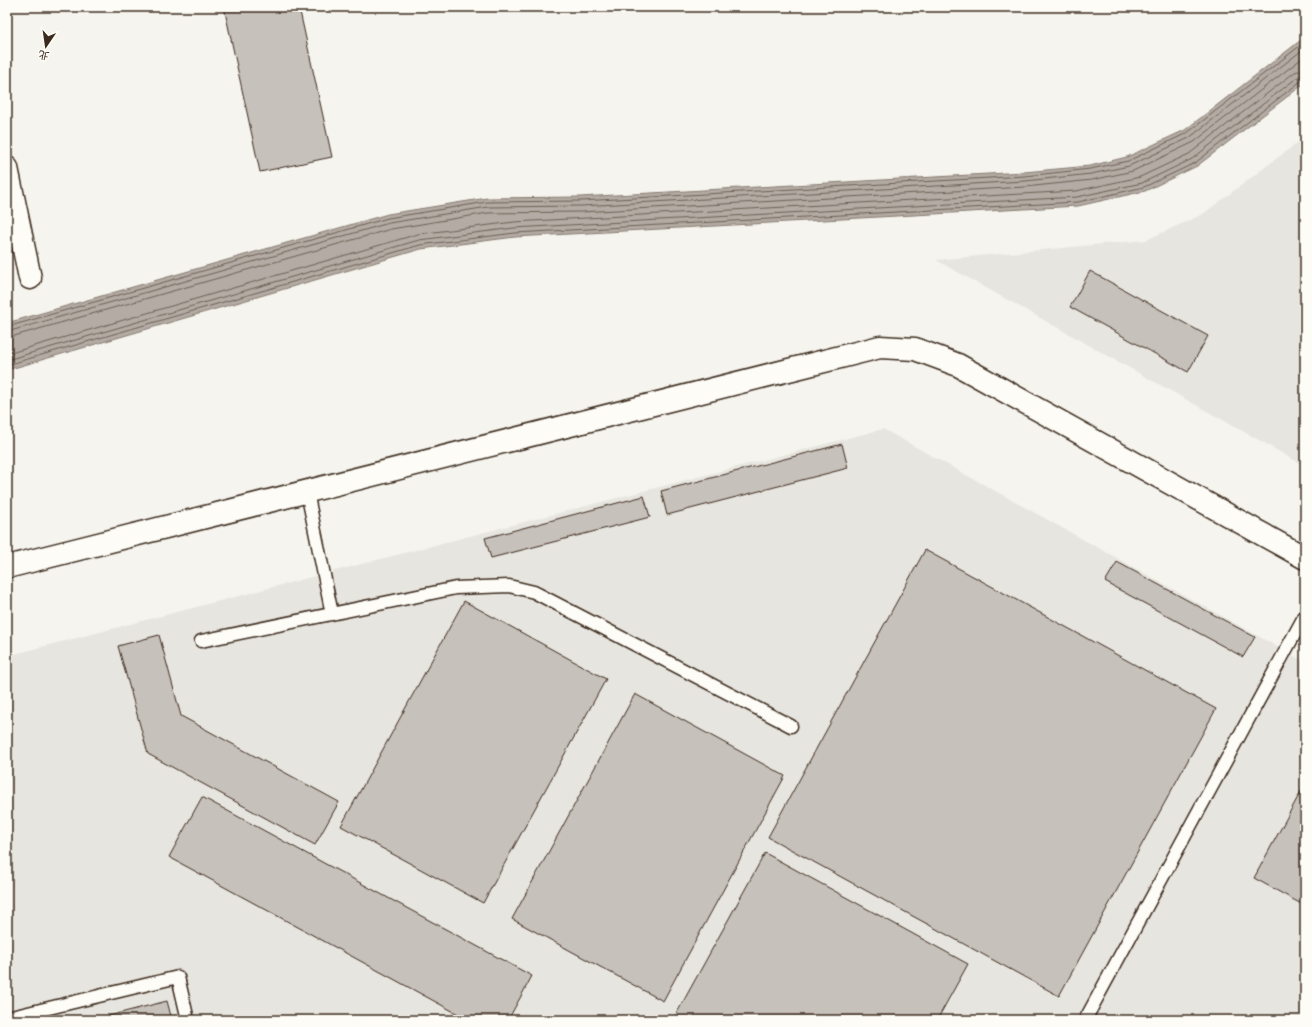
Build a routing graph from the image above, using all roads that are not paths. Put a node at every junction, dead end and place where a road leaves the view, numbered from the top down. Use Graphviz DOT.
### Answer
graph roads {
  1 [pos="7,168"];
  2 [pos="30,278"];
  3 [pos="307,492"];
  4 [pos="1305,558"];
  5 [pos="7,567"];
  6 [pos="332,614"];
  7 [pos="1305,615"];
  8 [pos="201,640"];
  9 [pos="791,726"];
  10 [pos="7,1018"];
  11 [pos="188,1020"];
  12 [pos="1084,1020"];
  1 -- 2 [label="street"];
  3 -- 4 [label="street"];
  3 -- 5 [label="street"];
  3 -- 6 [label="lane"];
  6 -- 8 [label="lane"];
  6 -- 9 [label="lane"];
  7 -- 12 [label="lane"];
  10 -- 11 [label="lane"];
}
